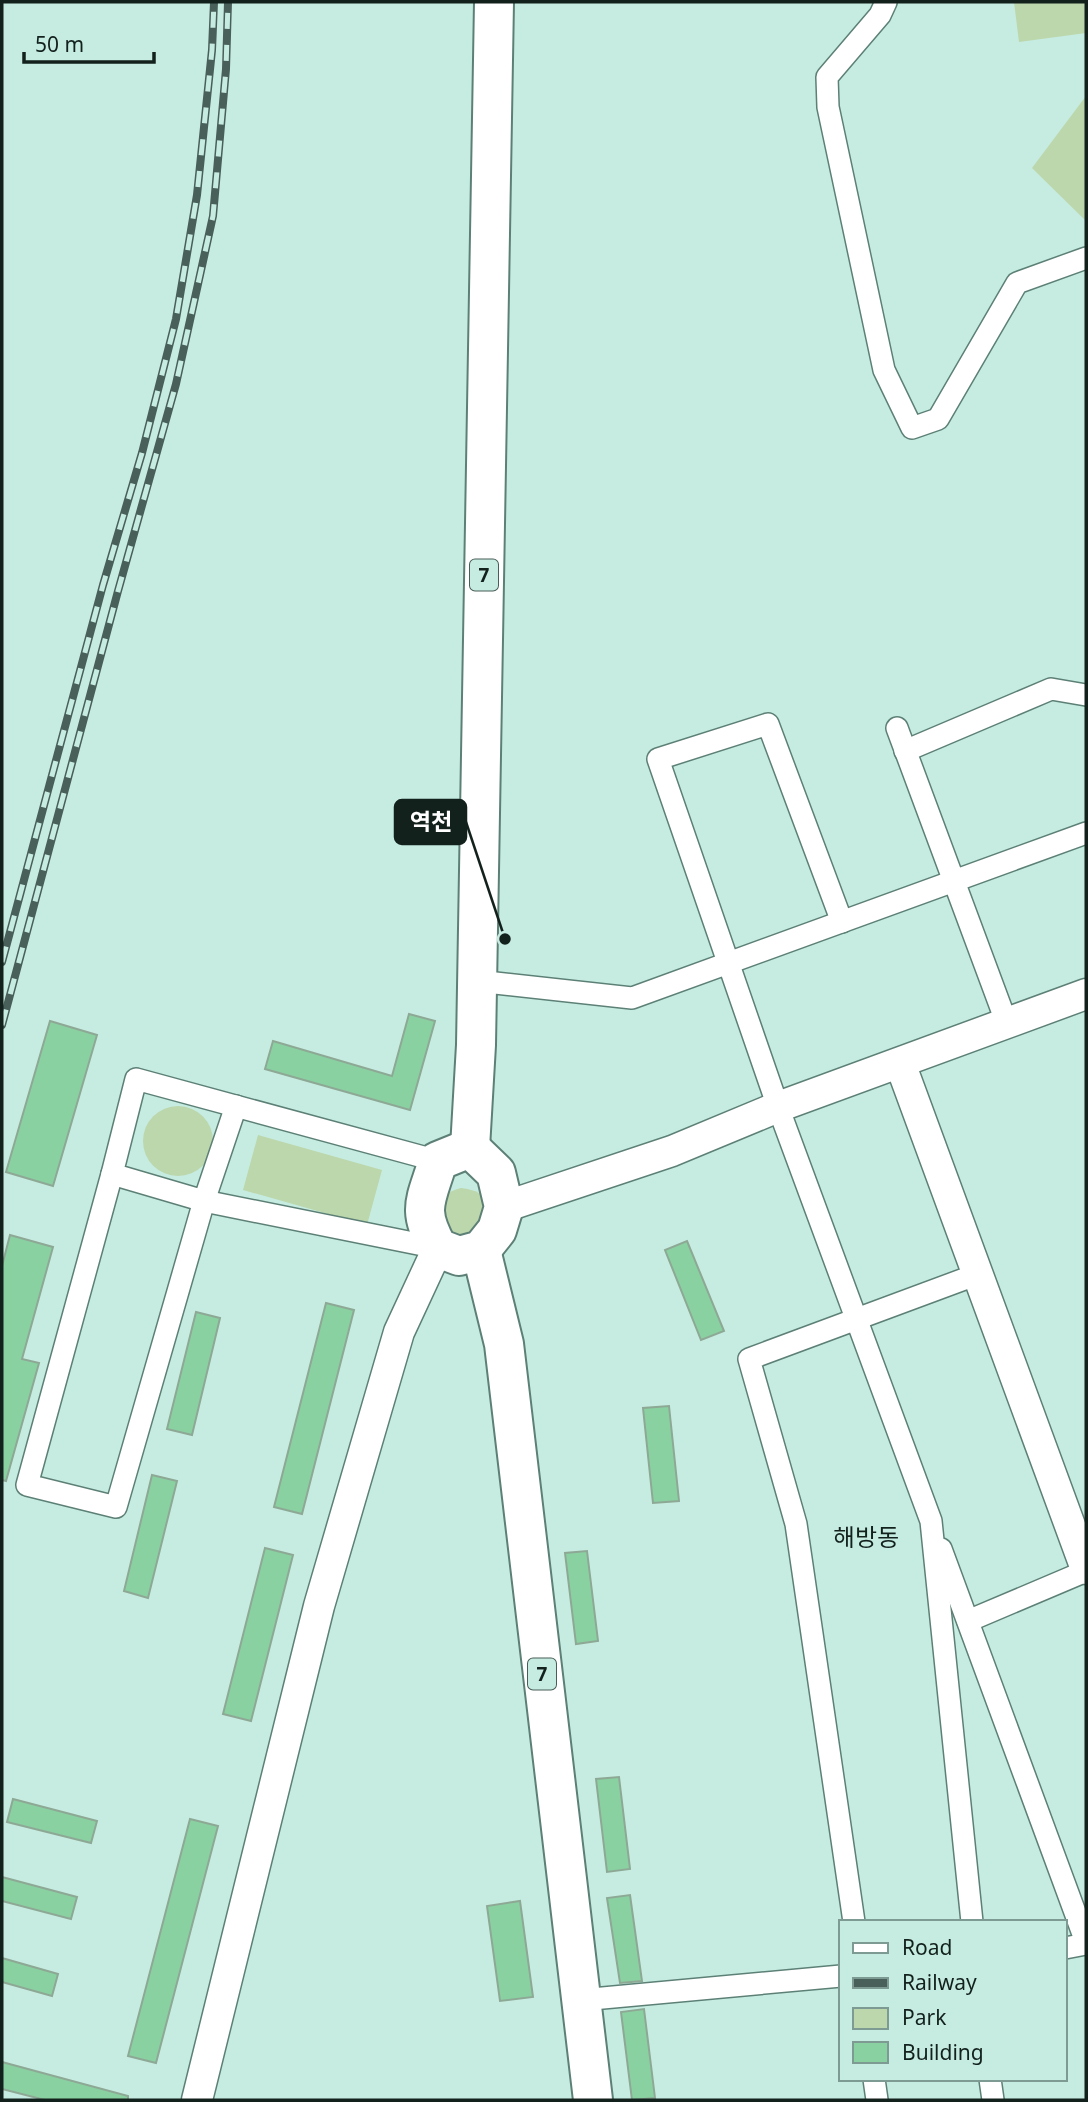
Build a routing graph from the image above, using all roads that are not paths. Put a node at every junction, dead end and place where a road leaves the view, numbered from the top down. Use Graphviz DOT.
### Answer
graph roads {
  1 [pos="494,2"];
  2 [pos="886,2"];
  3 [pos="1086,258"];
  4 [pos="1086,695"];
  5 [pos="897,728"];
  6 [pos="905,751"];
  7 [pos="1086,833"];
  8 [pos="954,881"];
  9 [pos="842,922"];
  10 [pos="728,963"];
  11 [pos="477,981"];
  12 [pos="1086,995"];
  13 [pos="1007,1024"];
  14 [pos="900,1063"];
  15 [pos="236,1107"];
  16 [pos="778,1107"];
  17 [pos="454,1155"];
  18 [pos="111,1174"];
  19 [pos="204,1201"];
  20 [pos="504,1207"];
  21 [pos="438,1248"];
  22 [pos="481,1250"];
  23 [pos="978,1274"];
  24 [pos="856,1320"];
  25 [pos="931,1521"];
  26 [pos="1086,1570"];
  27 [pos="968,1621"];
  28 [pos="854,1920"];
  29 [pos="972,1920"];
  30 [pos="1086,1943"];
  31 [pos="1067,1948"];
  32 [pos="839,1976"];
  33 [pos="581,2000"];
  34 [pos="874,2081"];
  35 [pos="990,2081"];
  36 [pos="197,2100"];
  37 [pos="593,2100"];
  38 [pos="877,2100"];
  39 [pos="993,2100"];
  1 -- 11 [label="highway, 7"];
  2 -- 3 [label="street"];
  4 -- 6 [label="street"];
  5 -- 6 [label="street"];
  6 -- 8 [label="street"];
  7 -- 8 [label="street"];
  8 -- 9 [label="street"];
  8 -- 13 [label="street"];
  9 -- 10 [label="street"];
  9 -- 10 [label="street"];
  10 -- 11 [label="street"];
  10 -- 16 [label="street"];
  11 -- 17 [label="highway, 7"];
  12 -- 13 [label="street"];
  13 -- 14 [label="street"];
  14 -- 16 [label="street"];
  14 -- 23 [label="street"];
  15 -- 17 [label="street"];
  15 -- 18 [label="street"];
  15 -- 19 [label="street"];
  16 -- 20 [label="street"];
  16 -- 24 [label="street"];
  17 -- 20 [label="highway"];
  17 -- 21 [label="highway, 7"];
  18 -- 19 [label="street"];
  18 -- 19 [label="street"];
  19 -- 21 [label="street"];
  20 -- 22 [label="highway"];
  21 -- 22 [label="highway"];
  21 -- 36 [label="street"];
  22 -- 33 [label="highway, 7"];
  23 -- 24 [label="street"];
  23 -- 26 [label="street"];
  24 -- 25 [label="street"];
  24 -- 28 [label="street"];
  25 -- 27 [label="street"];
  25 -- 29 [label="street"];
  26 -- 27 [label="street"];
  27 -- 30 [label="street"];
  30 -- 31 [label="street"];
  32 -- 33 [label="street"];
  33 -- 37 [label="highway, 7"];
  34 -- 38 [label="street"];
  35 -- 39 [label="street"];
}
